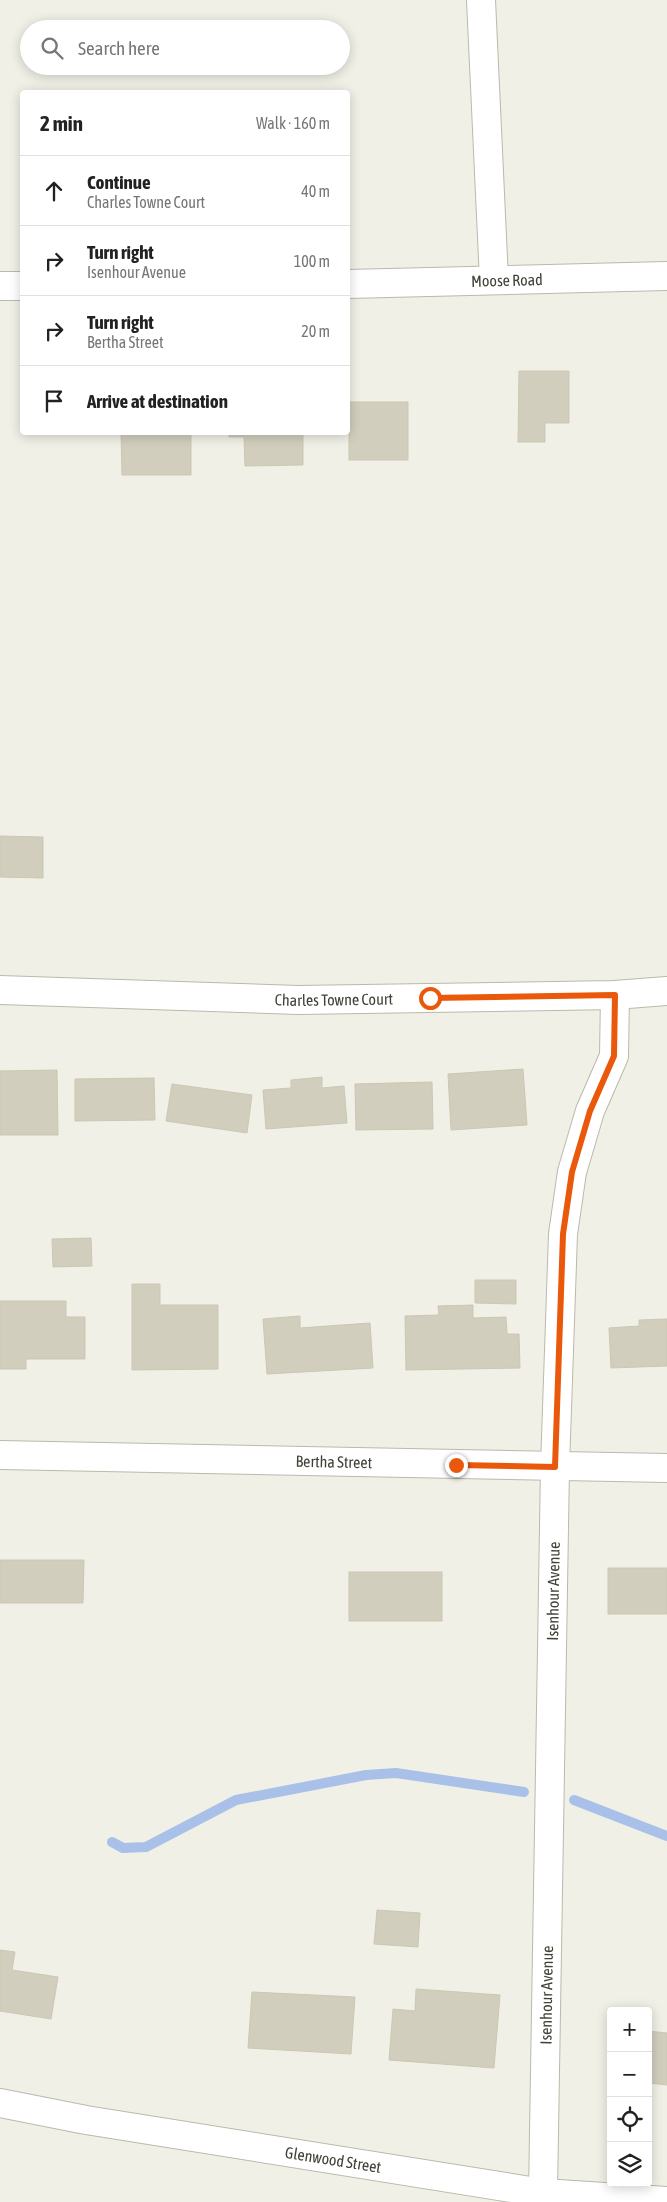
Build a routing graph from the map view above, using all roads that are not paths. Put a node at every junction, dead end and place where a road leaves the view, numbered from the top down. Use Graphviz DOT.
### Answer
graph roads {
  1 [pos="481,0"];
  2 [pos="667,276"];
  3 [pos="494,280"];
  4 [pos="350,284"];
  5 [pos="0,286"];
  6 [pos="20,286"];
  7 [pos="0,990"];
  8 [pos="667,991"];
  9 [pos="615,995"];
  10 [pos="0,1455"];
  11 [pos="555,1467"];
  12 [pos="667,1468"];
  13 [pos="0,2103"];
  14 [pos="543,2193"];
  15 [pos="667,2201"];
  1 -- 3 [label="street"];
  2 -- 3 [label="street, Moose Road"];
  3 -- 4 [label="street, Moose Road"];
  5 -- 6 [label="street"];
  7 -- 9 [label="street, Charles Towne Court"];
  8 -- 9 [label="street, Charles Towne Court"];
  9 -- 11 [label="street, Isenhour Avenue"];
  10 -- 11 [label="street, Bertha Street"];
  11 -- 12 [label="street, Bertha Street"];
  11 -- 14 [label="street, Isenhour Avenue"];
  13 -- 14 [label="street, Glenwood Street"];
  14 -- 15 [label="street, Glenwood Street"];
}
